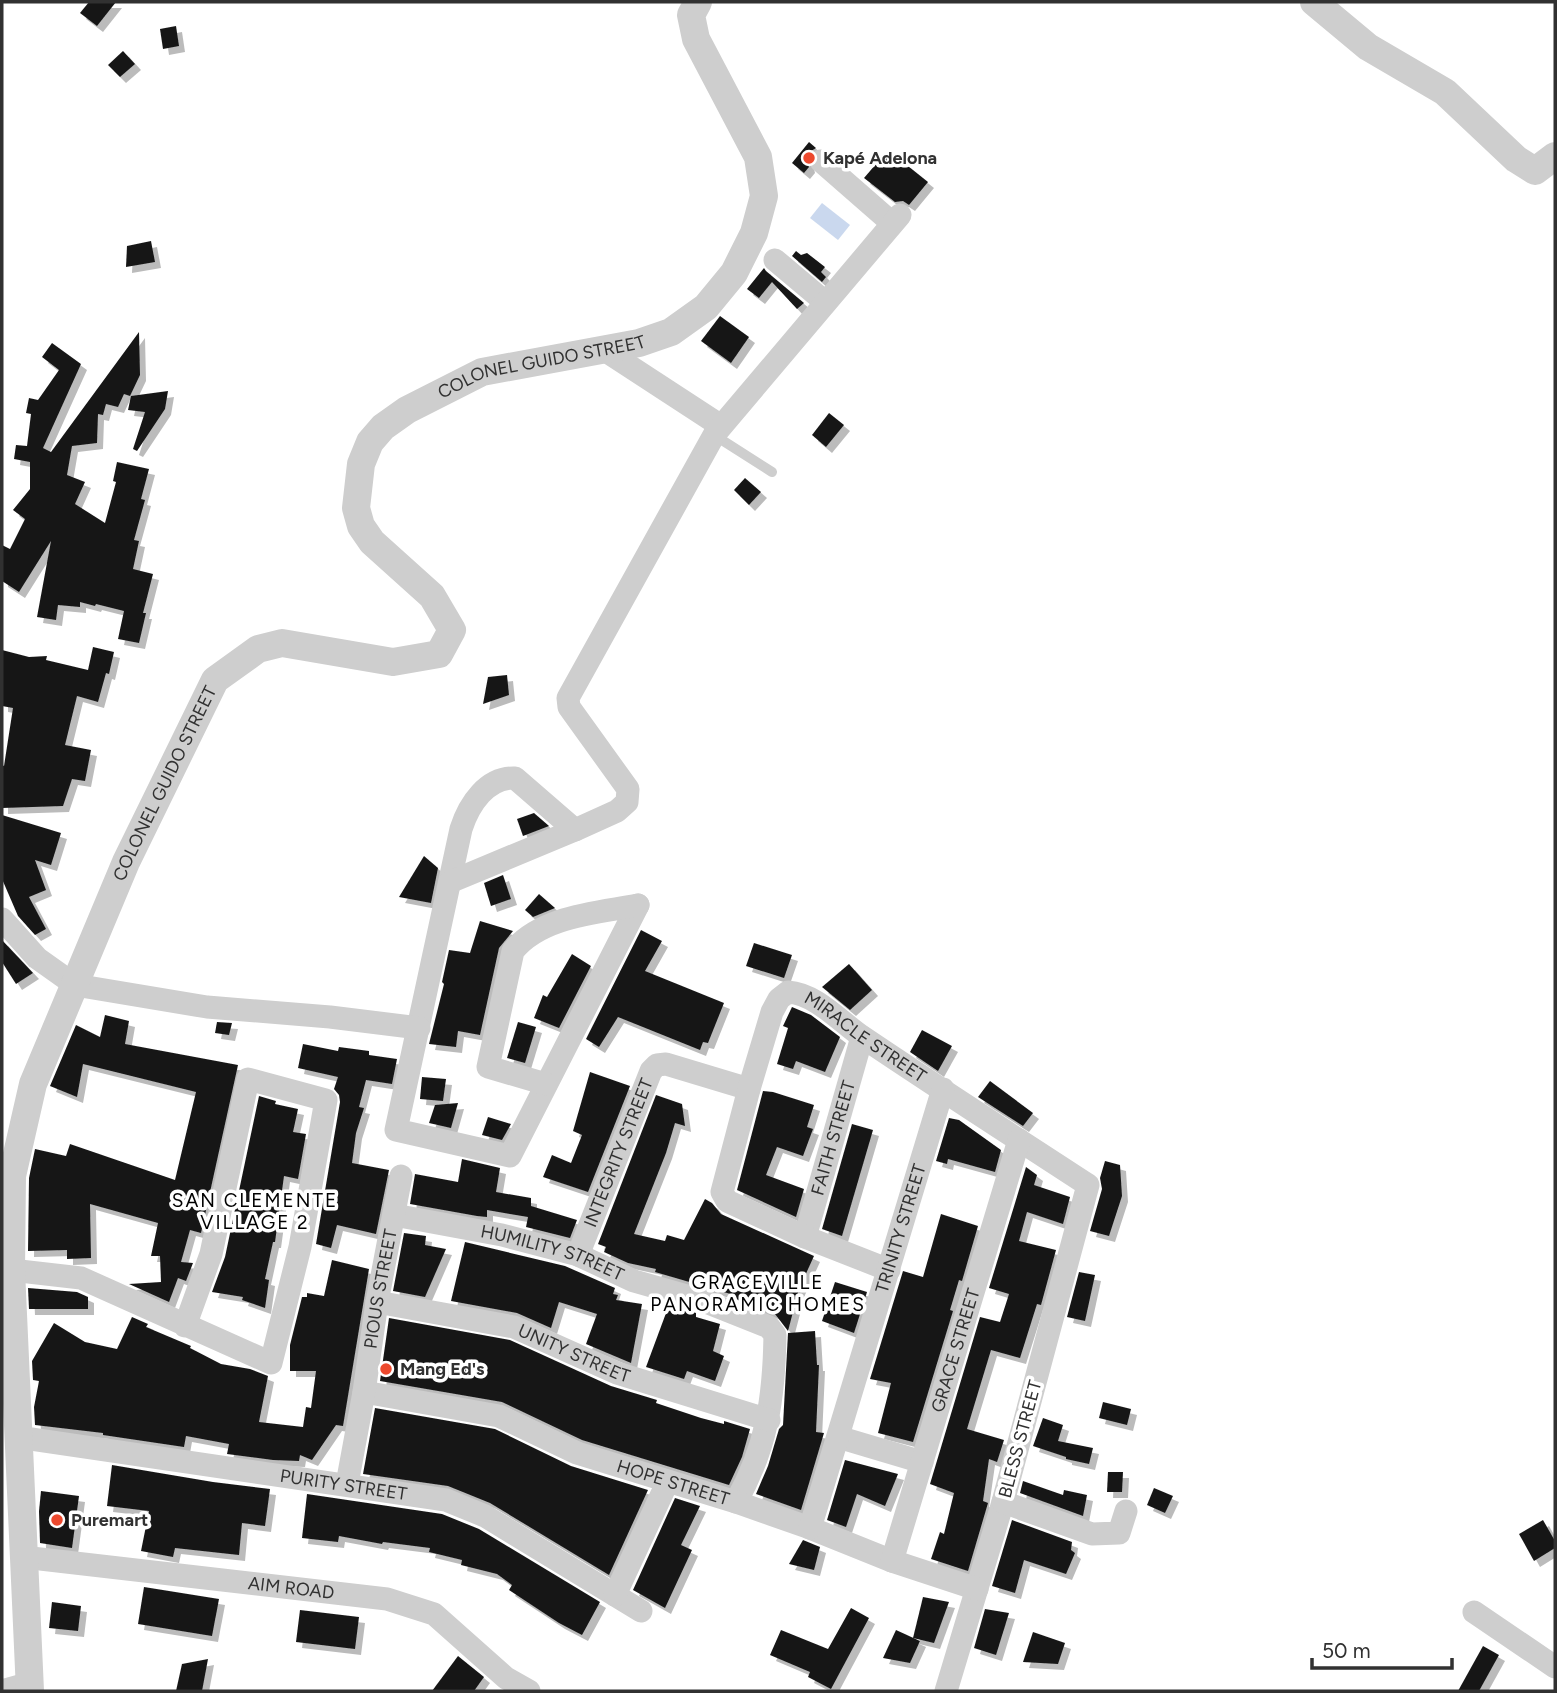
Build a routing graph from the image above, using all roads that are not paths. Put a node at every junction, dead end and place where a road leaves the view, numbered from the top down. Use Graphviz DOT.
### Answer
graph roads {
  1 [pos="698,2"];
  2 [pos="1314,2"];
  3 [pos="1555,156"];
  4 [pos="821,161"];
  5 [pos="775,260"];
  6 [pos="825,302"];
  7 [pos="603,349"];
  8 [pos="717,431"];
  9 [pos="772,472"];
  10 [pos="575,830"];
  11 [pos="450,882"];
  12 [pos="2,919"];
  13 [pos="75,985"];
  14 [pos="419,1028"];
  15 [pos="862,1037"];
  16 [pos="547,1084"];
  17 [pos="749,1089"];
  18 [pos="943,1089"];
  19 [pos="1020,1140"];
  20 [pos="7,1173"];
  21 [pos="401,1176"];
  22 [pos="1088,1185"];
  23 [pos="394,1214"];
  24 [pos="805,1237"];
  25 [pos="578,1255"];
  26 [pos="11,1270"];
  27 [pos="889,1270"];
  28 [pos="377,1302"];
  29 [pos="185,1326"];
  30 [pos="364,1392"];
  31 [pos="769,1420"];
  32 [pos="838,1437"];
  33 [pos="18,1441"];
  34 [pos="922,1462"];
  35 [pos="667,1483"];
  36 [pos="347,1484"];
  37 [pos="736,1502"];
  38 [pos="1003,1502"];
  39 [pos="1126,1511"];
  40 [pos="810,1528"];
  41 [pos="23,1557"];
  42 [pos="892,1561"];
  43 [pos="977,1589"];
  44 [pos="615,1595"];
  45 [pos="641,1611"];
  46 [pos="1474,1612"];
  47 [pos="1555,1667"];
  48 [pos="503,1685"];
  49 [pos="30,1687"];
  50 [pos="2,1691"];
  51 [pos="529,1691"];
  52 [pos="946,1691"];
  1 -- 7 [label="street, COLONEL GUIDO STREET"];
  2 -- 3 [label="street"];
  4 -- 6 [label="street"];
  5 -- 6 [label="street"];
  6 -- 8 [label="street"];
  7 -- 8 [label="street"];
  7 -- 13 [label="street, COLONEL GUIDO STREET"];
  8 -- 9 [label="lane"];
  8 -- 10 [label="street"];
  10 -- 11 [label="street"];
  10 -- 11 [label="street"];
  11 -- 14 [label="street"];
  12 -- 13 [label="street"];
  13 -- 14 [label="street"];
  13 -- 20 [label="street, COLONEL GUIDO STREET"];
  14 -- 16 [label="street"];
  15 -- 17 [label="street, MIRACLE STREET"];
  15 -- 18 [label="street, MIRACLE STREET"];
  15 -- 24 [label="street, FAITH STREET"];
  16 -- 16 [label="street"];
  17 -- 24 [label="street, MIRACLE STREET"];
  17 -- 25 [label="street, INTEGRITY STREET"];
  18 -- 19 [label="street, MIRACLE STREET"];
  18 -- 27 [label="street, TRINITY STREET"];
  19 -- 22 [label="street, MIRACLE STREET"];
  19 -- 34 [label="street, GRACE STREET"];
  20 -- 26 [label="street, COLONEL GUIDO STREET"];
  21 -- 23 [label="street, PIOUS STREET"];
  22 -- 38 [label="street, BLESS STREET"];
  23 -- 25 [label="street, HUMILITY STREET"];
  23 -- 28 [label="street, PIOUS STREET"];
  24 -- 27 [label="street"];
  25 -- 31 [label="street, HUMILITY STREET"];
  26 -- 29 [label="street"];
  26 -- 33 [label="street, COLONEL GUIDO STREET"];
  27 -- 32 [label="street, TRINITY STREET"];
  28 -- 30 [label="street, PIOUS STREET"];
  28 -- 31 [label="street, UNITY STREET"];
  29 -- 29 [label="street"];
  30 -- 35 [label="street, HOPE STREET"];
  30 -- 36 [label="street, PIOUS STREET"];
  31 -- 37 [label="street, HUMILITY STREET"];
  32 -- 34 [label="street"];
  32 -- 40 [label="street, TRINITY STREET"];
  33 -- 36 [label="street, PURITY STREET"];
  33 -- 41 [label="street, COLONEL GUIDO STREET"];
  34 -- 42 [label="street, GRACE STREET"];
  35 -- 37 [label="street, HOPE STREET"];
  35 -- 44 [label="street"];
  36 -- 44 [label="street, PURITY STREET"];
  37 -- 40 [label="street, HOPE STREET"];
  38 -- 39 [label="street"];
  38 -- 43 [label="street, BLESS STREET"];
  40 -- 42 [label="street, HOPE STREET"];
  41 -- 48 [label="street, AIM ROAD"];
  41 -- 49 [label="street, COLONEL GUIDO STREET"];
  42 -- 43 [label="street, HOPE STREET"];
  43 -- 52 [label="street, BLESS STREET"];
  44 -- 45 [label="street, PURITY STREET"];
  46 -- 47 [label="street"];
  48 -- 51 [label="street, AIM ROAD"];
  49 -- 50 [label="street"];
}
